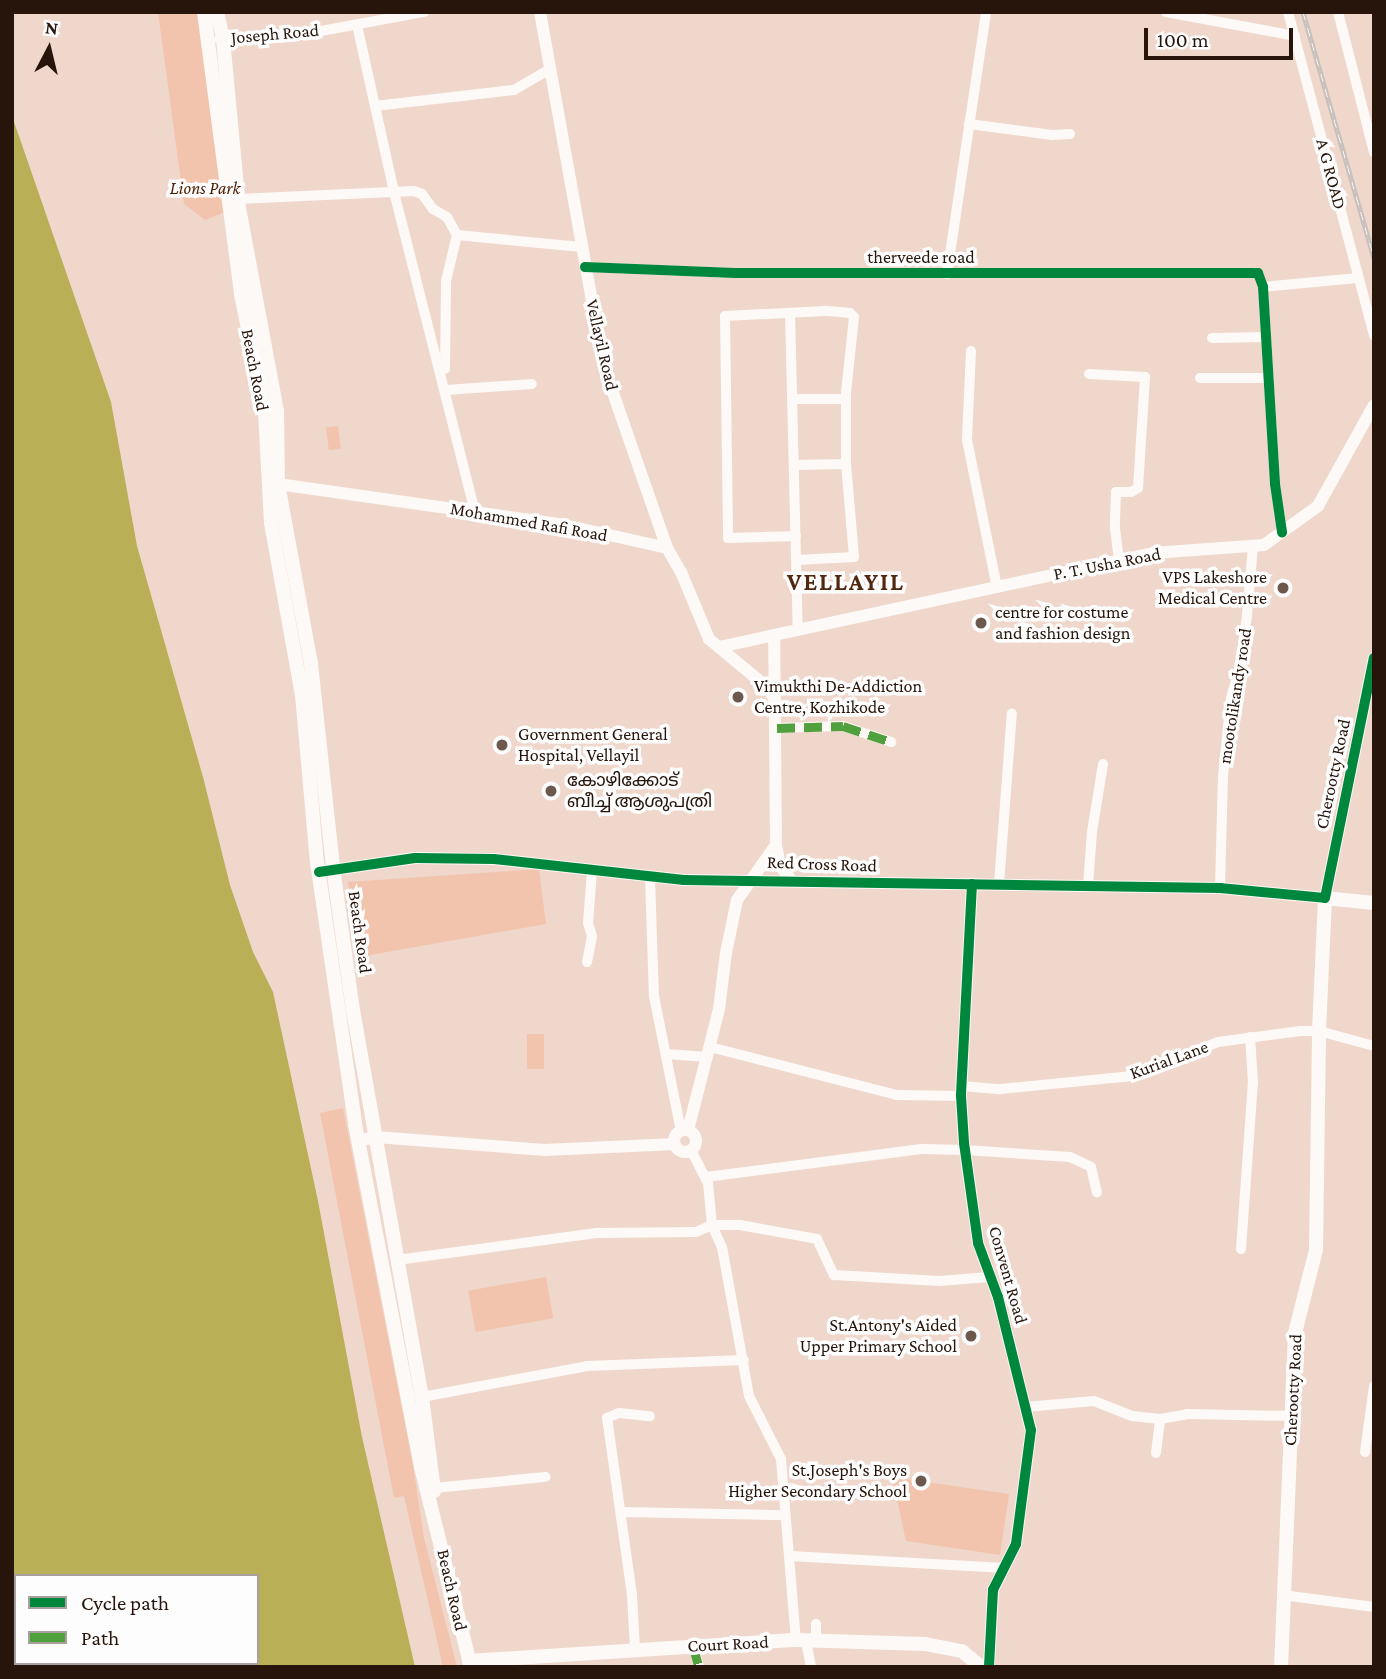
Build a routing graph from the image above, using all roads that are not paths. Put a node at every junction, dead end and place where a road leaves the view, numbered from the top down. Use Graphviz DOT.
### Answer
graph roads {
  1 [pos="204,12"];
  2 [pos="217,12"];
  3 [pos="424,12"];
  4 [pos="540,12"];
  5 [pos="986,12"];
  6 [pos="1166,12"];
  7 [pos="1288,12"];
  8 [pos="1338,12"];
  9 [pos="357,25"];
  10 [pos="1295,36"];
  11 [pos="215,40"];
  12 [pos="550,69"];
  13 [pos="375,106"];
  14 [pos="969,124"];
  15 [pos="1070,134"];
  16 [pos="1374,152"];
  17 [pos="394,192"];
  18 [pos="238,199"];
  19 [pos="457,235"];
  20 [pos="581,247"];
  21 [pos="585,267"];
  22 [pos="947,274"];
  23 [pos="1358,278"];
  24 [pos="1263,287"];
  25 [pos="790,313"];
  26 [pos="1374,336"];
  27 [pos="1265,337"];
  28 [pos="1212,338"];
  29 [pos="971,351"];
  30 [pos="1089,374"];
  31 [pos="1200,378"];
  32 [pos="1269,379"];
  33 [pos="532,384"];
  34 [pos="445,387"];
  35 [pos="792,399"];
  36 [pos="846,399"];
  37 [pos="1374,405"];
  38 [pos="846,464"];
  39 [pos="794,465"];
  40 [pos="278,484"];
  41 [pos="475,512"];
  42 [pos="1282,532"];
  43 [pos="796,536"];
  44 [pos="1253,547"];
  45 [pos="667,548"];
  46 [pos="796,560"];
  47 [pos="1119,560"];
  48 [pos="997,586"];
  49 [pos="798,630"];
  50 [pos="774,635"];
  51 [pos="719,647"];
  52 [pos="1374,658"];
  53 [pos="776,702"];
  54 [pos="1012,713"];
  55 [pos="777,728"];
  56 [pos="891,742"];
  57 [pos="1103,764"];
  58 [pos="776,845"];
  59 [pos="326,870"];
  60 [pos="592,871"];
  61 [pos="650,878"];
  62 [pos="750,879"];
  63 [pos="792,881"];
  64 [pos="972,884"];
  65 [pos="999,884"];
  66 [pos="1088,886"];
  67 [pos="1220,888"];
  68 [pos="1325,898"];
  69 [pos="1374,902"];
  70 [pos="587,962"];
  71 [pos="1319,1031"];
  72 [pos="1250,1037"];
  73 [pos="1374,1046"];
  74 [pos="709,1052"];
  75 [pos="666,1054"];
  76 [pos="962,1091"];
  77 [pos="684,1130"];
  78 [pos="376,1138"];
  79 [pos="358,1140"];
  80 [pos="675,1144"];
  81 [pos="691,1150"];
  82 [pos="965,1150"];
  83 [pos="706,1177"];
  84 [pos="1097,1192"];
  85 [pos="712,1225"];
  86 [pos="1241,1249"];
  87 [pos="397,1260"];
  88 [pos="989,1277"];
  89 [pos="744,1360"];
  90 [pos="1374,1386"];
  91 [pos="422,1397"];
  92 [pos="1025,1407"];
  93 [pos="650,1416"];
  94 [pos="1291,1416"];
  95 [pos="1160,1419"];
  96 [pos="1365,1452"];
  97 [pos="1156,1453"];
  98 [pos="545,1477"];
  99 [pos="434,1489"];
  100 [pos="621,1512"];
  101 [pos="435,1513"];
  102 [pos="784,1515"];
  103 [pos="790,1556"];
  104 [pos="1004,1568"];
  105 [pos="1282,1595"];
  106 [pos="1374,1607"];
  107 [pos="816,1624"];
  108 [pos="806,1641"];
  109 [pos="693,1646"];
  110 [pos="635,1649"];
  111 [pos="470,1664"];
  112 [pos="699,1667"];
  113 [pos="811,1667"];
  114 [pos="981,1667"];
  115 [pos="989,1667"];
  116 [pos="1281,1667"];
  1 -- 11 [label="main road, Beach Road"];
  2 -- 11 [label="main road, Beach Road"];
  3 -- 9 [label="street, Joseph Road"];
  4 -- 12 [label="street, Vellayil Road"];
  5 -- 14 [label="street"];
  6 -- 10 [label="street"];
  7 -- 10 [label="street, A G ROAD"];
  8 -- 16 [label="street"];
  9 -- 11 [label="street, Joseph Road"];
  9 -- 13 [label="street"];
  10 -- 23 [label="street, A G ROAD"];
  11 -- 18 [label="main road, Beach Road"];
  11 -- 59 [label="main road, Beach Road"];
  12 -- 13 [label="street"];
  12 -- 20 [label="street, Vellayil Road"];
  13 -- 17 [label="street"];
  14 -- 15 [label="street"];
  14 -- 22 [label="street"];
  17 -- 18 [label="street"];
  17 -- 19 [label="street"];
  17 -- 34 [label="street"];
  18 -- 40 [label="main road, Beach Road"];
  19 -- 20 [label="street"];
  19 -- 34 [label="street"];
  20 -- 21 [label="street, Vellayil Road"];
  21 -- 22 [label="street, therveede road"];
  21 -- 45 [label="street, Vellayil Road"];
  22 -- 24 [label="street, therveede road"];
  23 -- 24 [label="street"];
  23 -- 26 [label="street, A G ROAD"];
  24 -- 27 [label="street"];
  25 -- 35 [label="street"];
  25 -- 36 [label="street"];
  25 -- 43 [label="street"];
  27 -- 28 [label="street"];
  27 -- 32 [label="street"];
  29 -- 48 [label="street"];
  30 -- 47 [label="street"];
  31 -- 32 [label="street"];
  32 -- 42 [label="street"];
  33 -- 34 [label="street"];
  34 -- 41 [label="street"];
  35 -- 36 [label="street"];
  35 -- 39 [label="street"];
  36 -- 38 [label="street"];
  37 -- 42 [label="street, P. T. Usha Road"];
  38 -- 39 [label="street"];
  38 -- 46 [label="street"];
  39 -- 43 [label="street"];
  40 -- 41 [label="street, Mohammed Rafi Road"];
  40 -- 59 [label="main road, Beach Road"];
  41 -- 45 [label="street, Mohammed Rafi Road"];
  42 -- 44 [label="street, P. T. Usha Road"];
  43 -- 46 [label="street"];
  44 -- 47 [label="street, P. T. Usha Road"];
  44 -- 67 [label="street, mootolikandy road"];
  45 -- 51 [label="street"];
  46 -- 49 [label="street"];
  47 -- 48 [label="street, P. T. Usha Road"];
  48 -- 49 [label="street, P. T. Usha Road"];
  49 -- 50 [label="street, P. T. Usha Road"];
  50 -- 51 [label="street, P. T. Usha Road"];
  50 -- 53 [label="street"];
  51 -- 53 [label="street"];
  52 -- 68 [label="street, Cherootty Road"];
  53 -- 55 [label="street"];
  54 -- 65 [label="street"];
  55 -- 56 [label="street"];
  55 -- 58 [label="street"];
  57 -- 66 [label="street"];
  58 -- 62 [label="street"];
  58 -- 63 [label="street"];
  59 -- 60 [label="street, Red Cross Road"];
  59 -- 78 [label="main road, Beach Road"];
  59 -- 79 [label="main road, Beach Road"];
  60 -- 61 [label="street, Red Cross Road"];
  60 -- 70 [label="street"];
  61 -- 62 [label="street, Red Cross Road"];
  61 -- 75 [label="street"];
  62 -- 63 [label="street, Red Cross Road"];
  62 -- 74 [label="street"];
  63 -- 64 [label="street, Red Cross Road"];
  64 -- 65 [label="street, Red Cross Road"];
  64 -- 76 [label="street, Convent Road"];
  65 -- 66 [label="street, Red Cross Road"];
  66 -- 67 [label="street, Red Cross Road"];
  67 -- 68 [label="street, Red Cross Road"];
  68 -- 69 [label="main road, Red Cross Road"];
  68 -- 71 [label="main road, Cherootty Road"];
  71 -- 72 [label="street, Kurial Lane"];
  71 -- 73 [label="street, Kurial Lane"];
  71 -- 94 [label="main road, Cherootty Road"];
  72 -- 76 [label="street, Kurial Lane"];
  72 -- 86 [label="street"];
  74 -- 75 [label="street, Kurial Lane"];
  74 -- 76 [label="street, Kurial Lane"];
  74 -- 77 [label="street"];
  75 -- 77 [label="street"];
  76 -- 82 [label="street, Convent Road"];
  77 -- 80 [label="street"];
  77 -- 81 [label="street"];
  78 -- 79 [label="street"];
  78 -- 80 [label="street"];
  78 -- 87 [label="main road, Beach Road"];
  79 -- 101 [label="main road, Beach Road"];
  80 -- 81 [label="street"];
  81 -- 83 [label="street"];
  82 -- 83 [label="street"];
  82 -- 84 [label="street"];
  82 -- 88 [label="street, Convent Road"];
  83 -- 85 [label="street"];
  85 -- 87 [label="street"];
  85 -- 88 [label="street"];
  85 -- 89 [label="street"];
  87 -- 91 [label="main road, Beach Road"];
  88 -- 92 [label="street, Convent Road"];
  89 -- 91 [label="street"];
  89 -- 102 [label="street"];
  90 -- 96 [label="street"];
  91 -- 99 [label="main road, Beach Road"];
  92 -- 95 [label="street"];
  92 -- 104 [label="street, Convent Road"];
  93 -- 100 [label="street"];
  94 -- 95 [label="street"];
  94 -- 105 [label="main road, Cherootty Road"];
  95 -- 97 [label="street"];
  98 -- 99 [label="street"];
  99 -- 101 [label="main road, Beach Road"];
  100 -- 102 [label="street"];
  100 -- 110 [label="street"];
  101 -- 111 [label="main road, Beach Road"];
  102 -- 103 [label="street"];
  103 -- 104 [label="street"];
  103 -- 108 [label="street"];
  104 -- 115 [label="street, Convent Road"];
  105 -- 106 [label="street"];
  105 -- 116 [label="main road, Cherootty Road"];
  107 -- 108 [label="street"];
  108 -- 109 [label="main road, Court Road"];
  108 -- 113 [label="street"];
  108 -- 114 [label="main road, Court Road"];
  109 -- 110 [label="main road, Court Road"];
  109 -- 112 [label="street"];
  110 -- 111 [label="main road, Court Road"];
}
